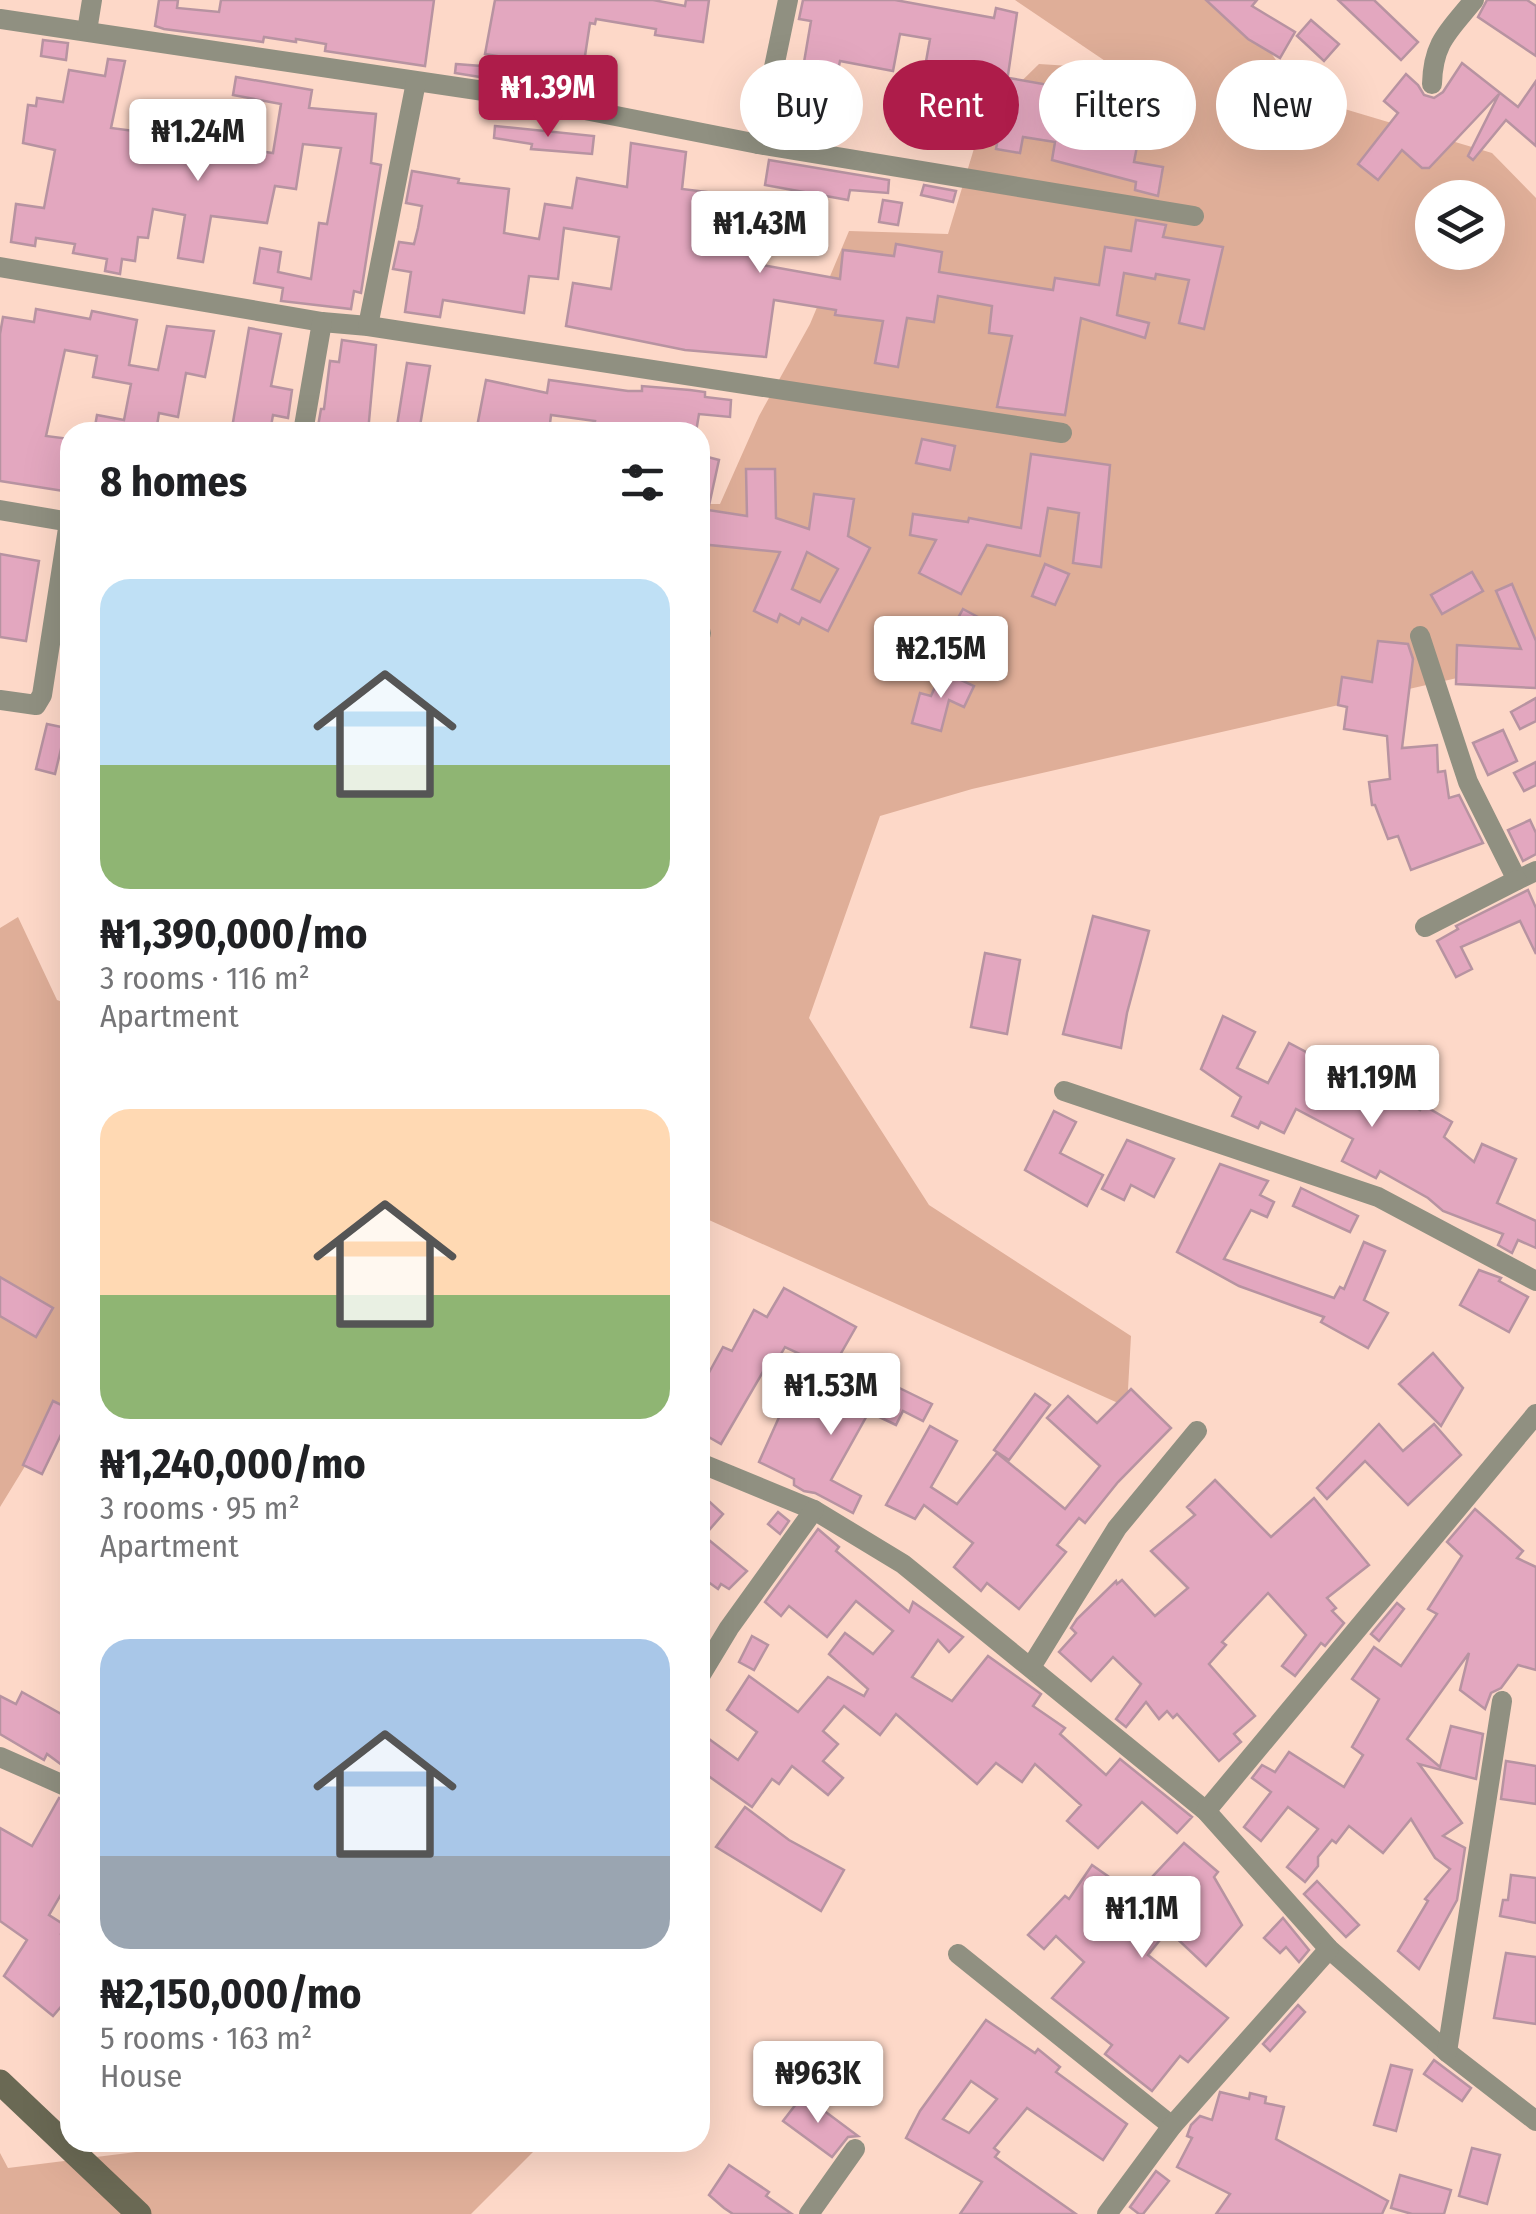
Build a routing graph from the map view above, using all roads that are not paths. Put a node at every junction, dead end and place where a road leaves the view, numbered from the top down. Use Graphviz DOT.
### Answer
graph roads {
  1 [pos="92,0"];
  2 [pos="788,0"];
  3 [pos="1474,0"];
  4 [pos="0,19"];
  5 [pos="87,31"];
  6 [pos="776,60"];
  7 [pos="416,82"];
  8 [pos="1432,84"];
  9 [pos="740,140"];
  10 [pos="794,150"];
  11 [pos="1194,216"];
  12 [pos="0,267"];
  13 [pos="322,322"];
  14 [pos="368,326"];
  15 [pos="305,422"];
  16 [pos="1062,433"];
  17 [pos="0,510"];
  18 [pos="60,520"];
  19 [pos="60,584"];
  20 [pos="1420,636"];
  21 [pos="0,700"];
  22 [pos="1526,876"];
  23 [pos="1425,927"];
  24 [pos="1064,1091"];
  25 [pos="1536,1282"];
  26 [pos="1536,1414"];
  27 [pos="1197,1431"];
  28 [pos="710,1467"];
  29 [pos="814,1510"];
  30 [pos="710,1659"];
  31 [pos="1031,1667"];
  32 [pos="1502,1702"];
  33 [pos="0,1757"];
  34 [pos="60,1784"];
  35 [pos="1206,1810"];
  36 [pos="1330,1949"];
  37 [pos="958,1954"];
  38 [pos="1448,2052"];
  39 [pos="0,2082"];
  40 [pos="1536,2121"];
  41 [pos="1172,2126"];
  42 [pos="60,2139"];
  43 [pos="855,2149"];
  44 [pos="74,2152"];
  45 [pos="139,2214"];
  46 [pos="808,2214"];
  47 [pos="1107,2214"];
  1 -- 5 [label="street"];
  2 -- 6 [label="street"];
  3 -- 8 [label="street"];
  4 -- 5 [label="street"];
  5 -- 7 [label="street"];
  7 -- 9 [label="street"];
  7 -- 14 [label="street"];
  10 -- 11 [label="street"];
  12 -- 13 [label="street"];
  13 -- 14 [label="street"];
  13 -- 15 [label="street"];
  14 -- 16 [label="street"];
  17 -- 18 [label="street"];
  19 -- 21 [label="street"];
  20 -- 22 [label="street"];
  22 -- 23 [label="street"];
  24 -- 25 [label="street"];
  26 -- 35 [label="street"];
  27 -- 31 [label="street"];
  28 -- 29 [label="street"];
  29 -- 30 [label="street"];
  29 -- 31 [label="street"];
  31 -- 35 [label="street"];
  32 -- 38 [label="street"];
  33 -- 34 [label="street"];
  35 -- 36 [label="street"];
  36 -- 38 [label="street"];
  36 -- 41 [label="street"];
  37 -- 41 [label="street"];
  38 -- 40 [label="street"];
  39 -- 42 [label="street"];
  41 -- 47 [label="street"];
  43 -- 46 [label="street"];
  44 -- 45 [label="street"];
}
